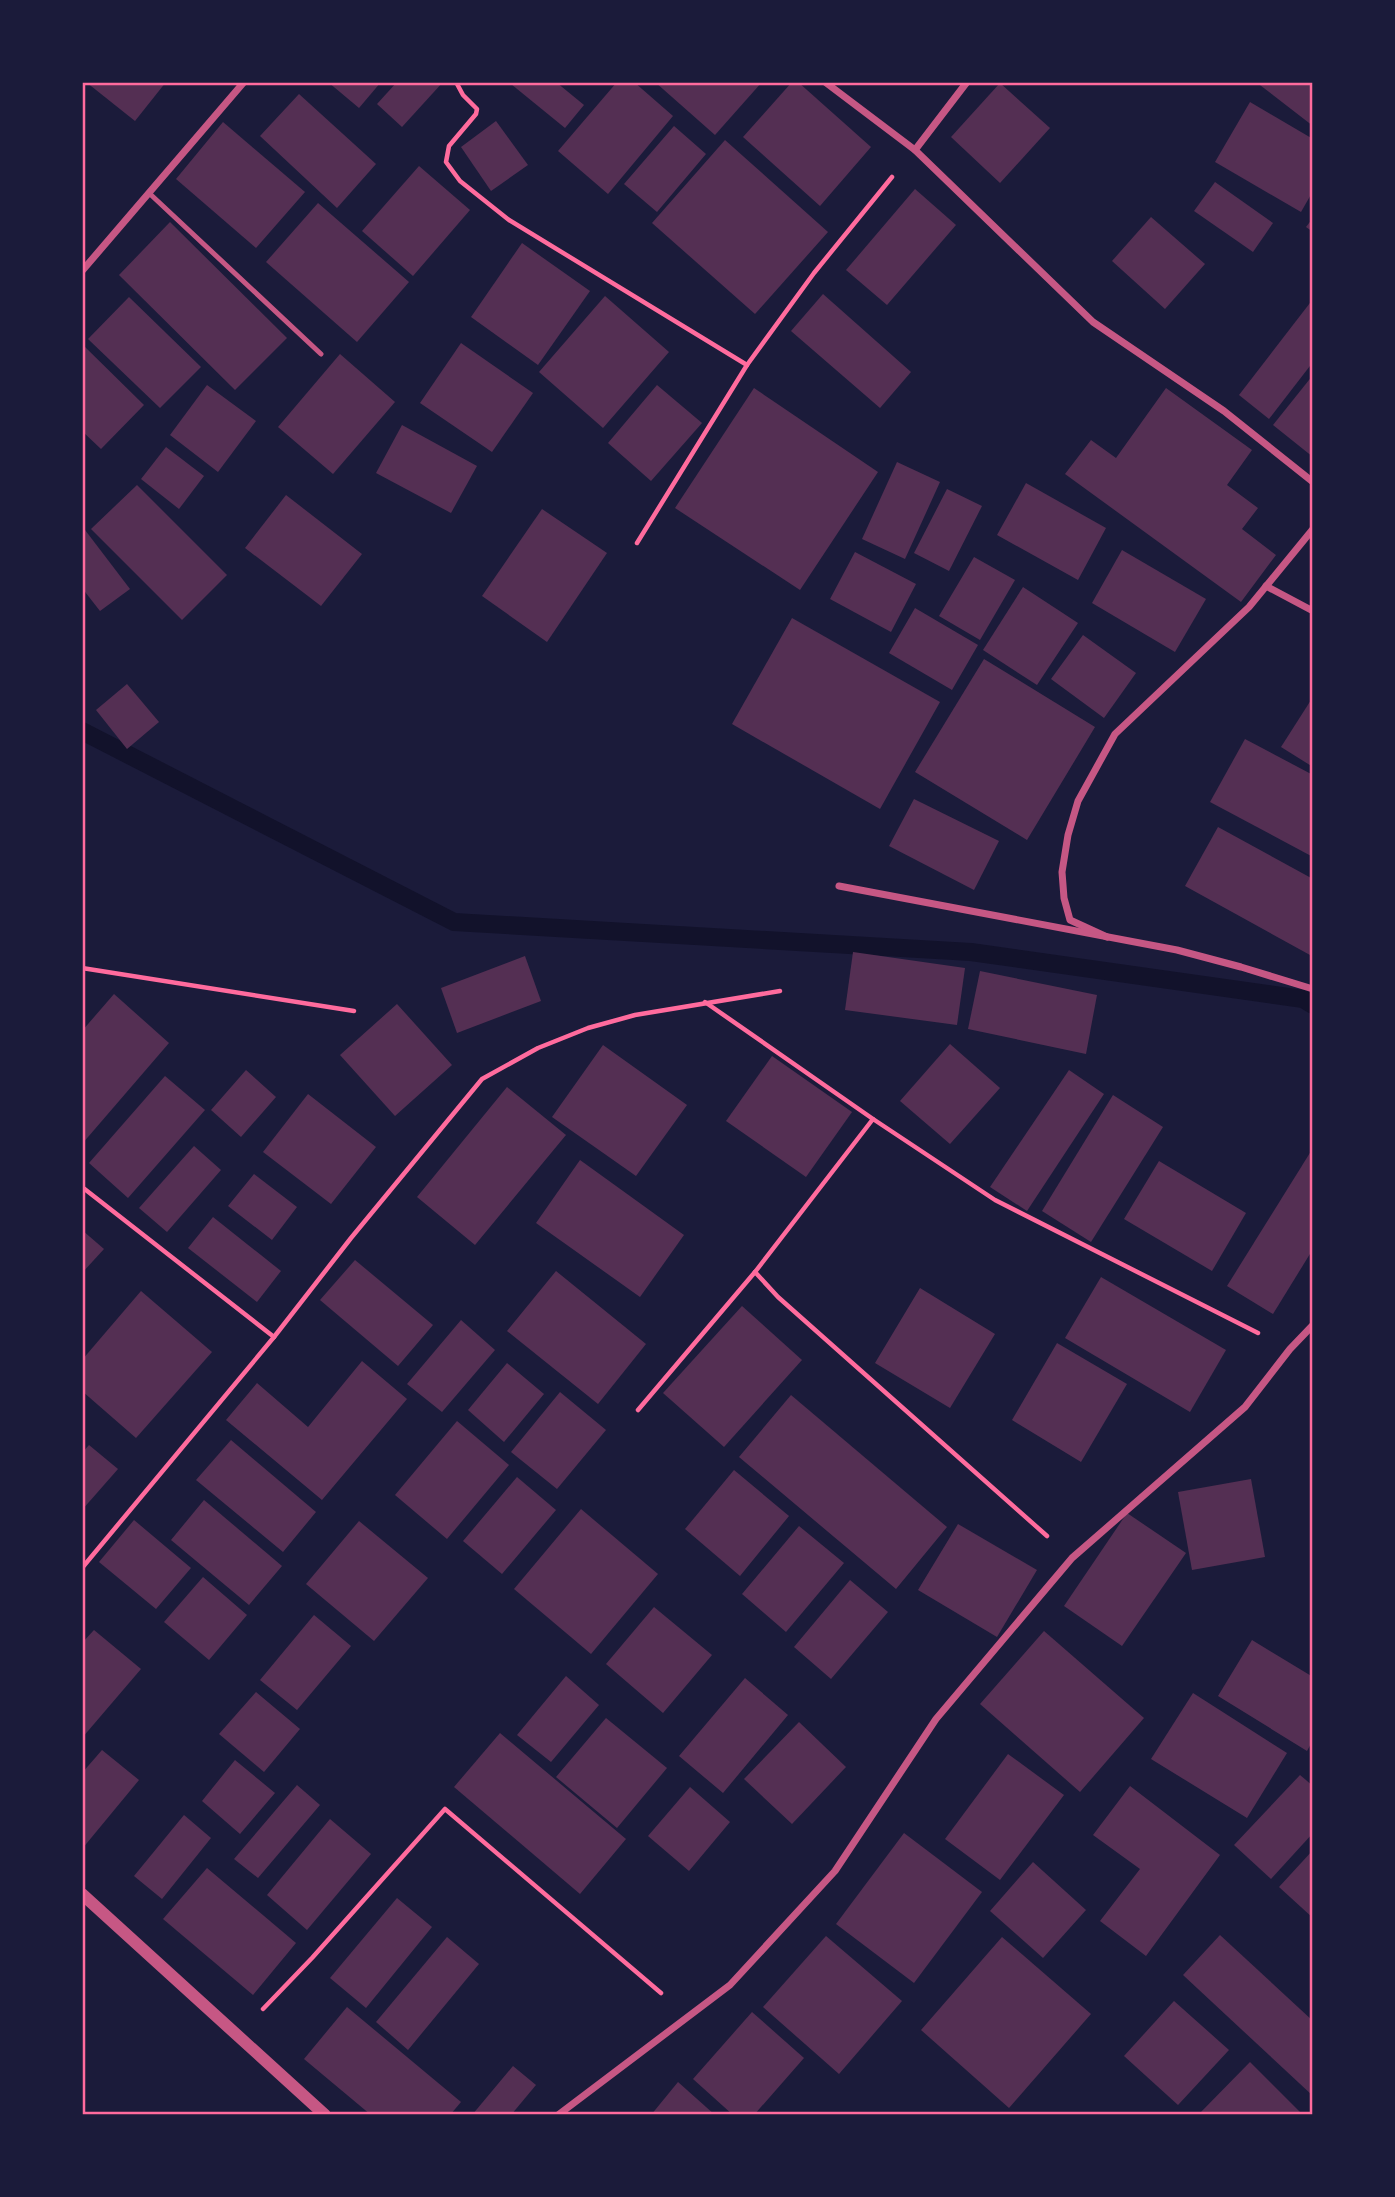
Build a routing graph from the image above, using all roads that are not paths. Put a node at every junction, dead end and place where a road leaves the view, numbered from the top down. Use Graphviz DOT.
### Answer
graph roads {
  1 [pos="244,82"];
  2 [pos="825,82"];
  3 [pos="967,82"];
  4 [pos="915,150"];
  5 [pos="149,193"];
  6 [pos="82,271"];
  7 [pos="321,355"];
  8 [pos="1313,482"];
  9 [pos="1313,529"];
  10 [pos="1266,586"];
  11 [pos="1313,611"];
  12 [pos="839,886"];
  13 [pos="1107,937"];
  14 [pos="1313,989"];
  15 [pos="1313,1325"];
  16 [pos="82,1894"];
  17 [pos="325,2115"];
  18 [pos="558,2115"];
  1 -- 5 [label="street"];
  2 -- 4 [label="street"];
  3 -- 4 [label="street"];
  4 -- 8 [label="street"];
  5 -- 6 [label="street"];
  5 -- 7 [label="lane"];
  9 -- 10 [label="street"];
  10 -- 11 [label="street"];
  10 -- 13 [label="street"];
  12 -- 13 [label="street"];
  13 -- 14 [label="street"];
  15 -- 18 [label="street"];
  16 -- 17 [label="street"];
}
